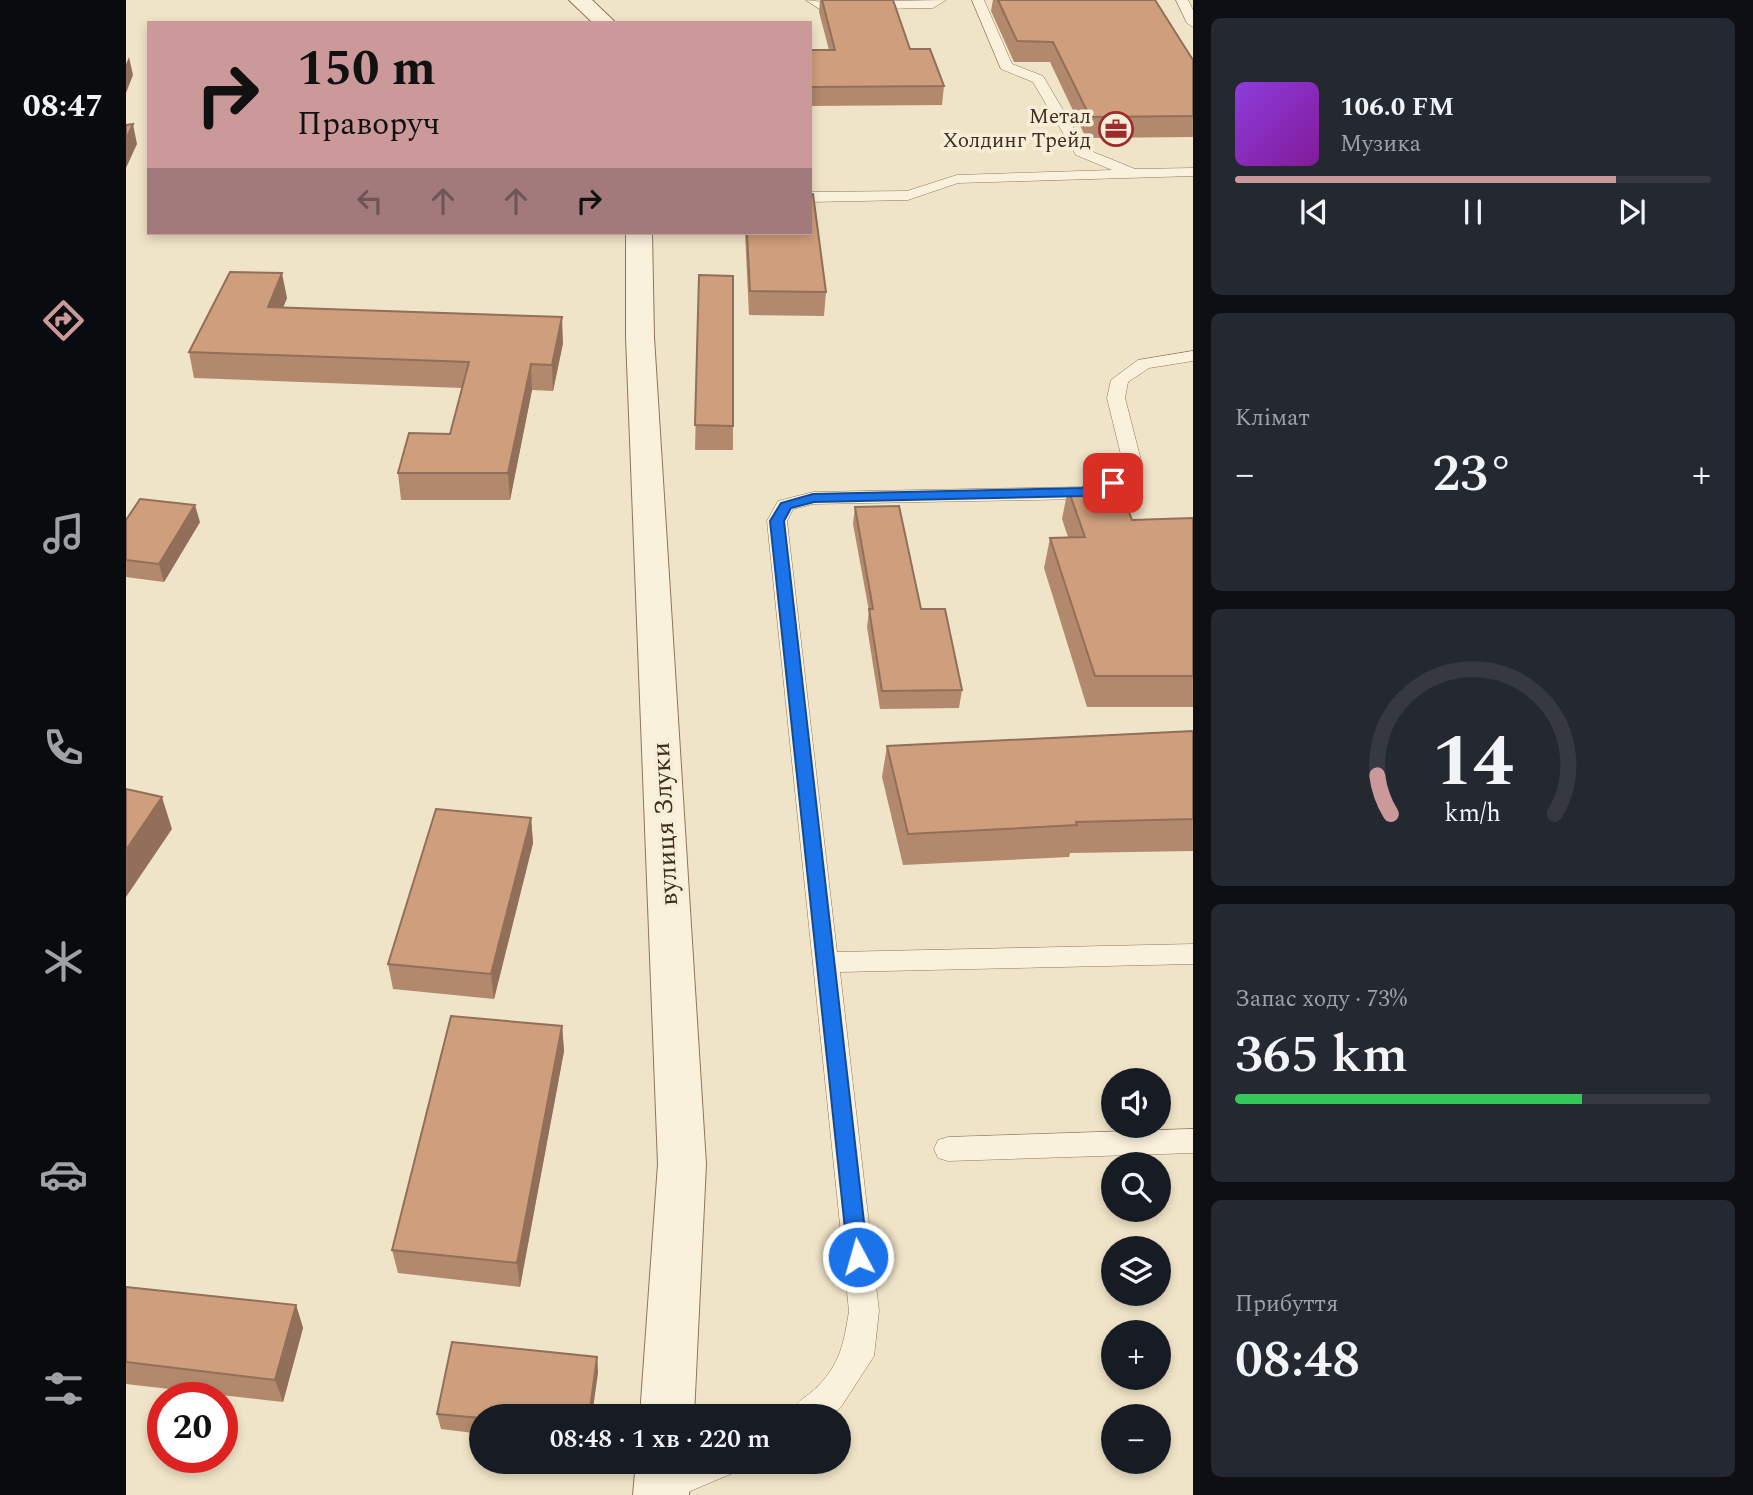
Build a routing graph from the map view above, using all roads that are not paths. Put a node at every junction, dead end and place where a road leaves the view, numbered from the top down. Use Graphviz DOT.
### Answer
graph roads {
  1 [pos="579,0"];
  2 [pos="812,0"];
  3 [pos="940,0"];
  4 [pos="978,0"];
  5 [pos="1181,0"];
  6 [pos="604,21"];
  7 [pos="1193,23"];
  8 [pos="1193,172"];
  9 [pos="1139,176"];
  10 [pos="812,197"];
  11 [pos="639,235"];
  12 [pos="1193,356"];
  13 [pos="1193,954"];
  14 [pos="826,962"];
  15 [pos="1193,1142"];
  16 [pos="948,1149"];
  17 [pos="668,1404"];
  18 [pos="820,1404"];
  19 [pos="683,1474"];
  20 [pos="663,1481"];
  1 -- 6 [label="street"];
  2 -- 3 [label="lane"];
  4 -- 9 [label="lane"];
  5 -- 7 [label="lane"];
  8 -- 9 [label="lane"];
  9 -- 10 [label="lane"];
  11 -- 17 [label="street, вулиця Злуки"];
  12 -- 14 [label="lane"];
  13 -- 14 [label="lane"];
  14 -- 18 [label="lane"];
  15 -- 16 [label="lane"];
  19 -- 20 [label="lane"];
}
